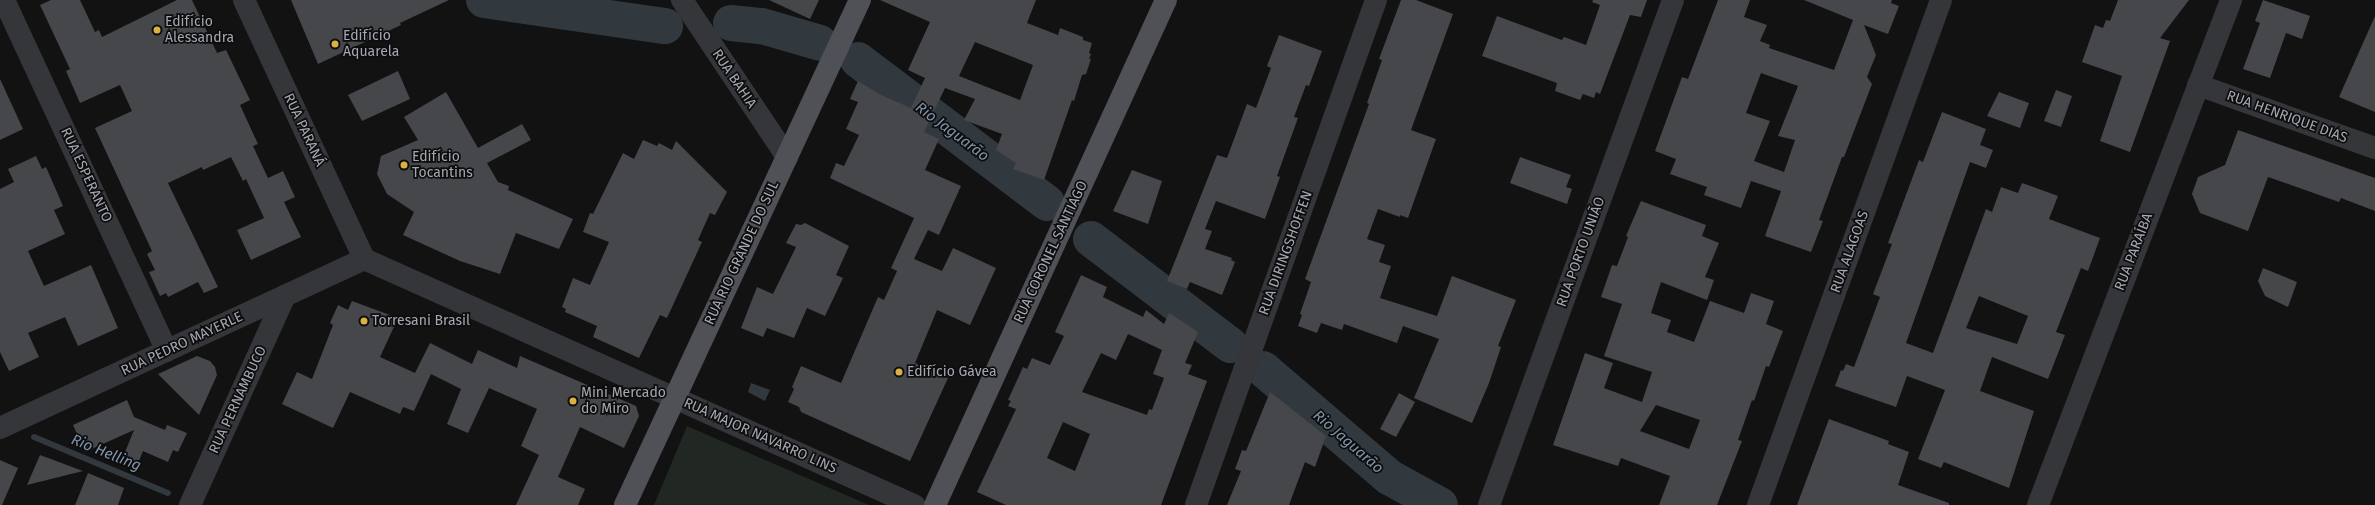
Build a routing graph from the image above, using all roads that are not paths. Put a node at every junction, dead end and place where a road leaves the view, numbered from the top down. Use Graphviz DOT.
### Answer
graph roads {
  1 [pos="4,0"];
  2 [pos="244,0"];
  3 [pos="682,0"];
  4 [pos="860,0"];
  5 [pos="1166,0"];
  6 [pos="1376,0"];
  7 [pos="1673,0"];
  8 [pos="1941,0"];
  9 [pos="2231,0"];
  10 [pos="2198,85"];
  11 [pos="2375,148"];
  12 [pos="787,157"];
  13 [pos="364,259"];
  14 [pos="285,296"];
  15 [pos="167,351"];
  16 [pos="675,398"];
  17 [pos="0,428"];
  18 [pos="190,505"];
  19 [pos="625,505"];
  20 [pos="914,505"];
  21 [pos="935,505"];
  22 [pos="1196,505"];
  23 [pos="1489,505"];
  24 [pos="1758,505"];
  25 [pos="2038,505"];
  1 -- 15 [label="street, RUA ESPERANTO"];
  2 -- 13 [label="street, RUA PARANÁ"];
  3 -- 12 [label="street, RUA BAHIA"];
  4 -- 12 [label="main road, RUA RIO GRANDE DO SUL"];
  5 -- 21 [label="main road, RUA CORONEL SANTIAGO"];
  6 -- 22 [label="street, RUA DIRINGSHOFFEN"];
  7 -- 23 [label="street, RUA PORTO UNIÃO"];
  8 -- 24 [label="street, RUA ALAGOAS"];
  9 -- 10 [label="street, RUA PARAÍBA"];
  10 -- 11 [label="street, RUA HENRIQUE DIAS"];
  10 -- 25 [label="street, RUA PARAÍBA"];
  12 -- 16 [label="main road, RUA RIO GRANDE DO SUL"];
  13 -- 14 [label="street, RUA PEDRO MAYERLE"];
  13 -- 16 [label="street, RUA MAJOR NAVARRO LINS"];
  14 -- 15 [label="street, RUA PEDRO MAYERLE"];
  14 -- 18 [label="street, RUA PERNAMBUCO"];
  15 -- 17 [label="street, RUA PEDRO MAYERLE"];
  16 -- 19 [label="main road, RUA RIO GRANDE DO SUL"];
  16 -- 20 [label="street, RUA MAJOR NAVARRO LINS"];
}
